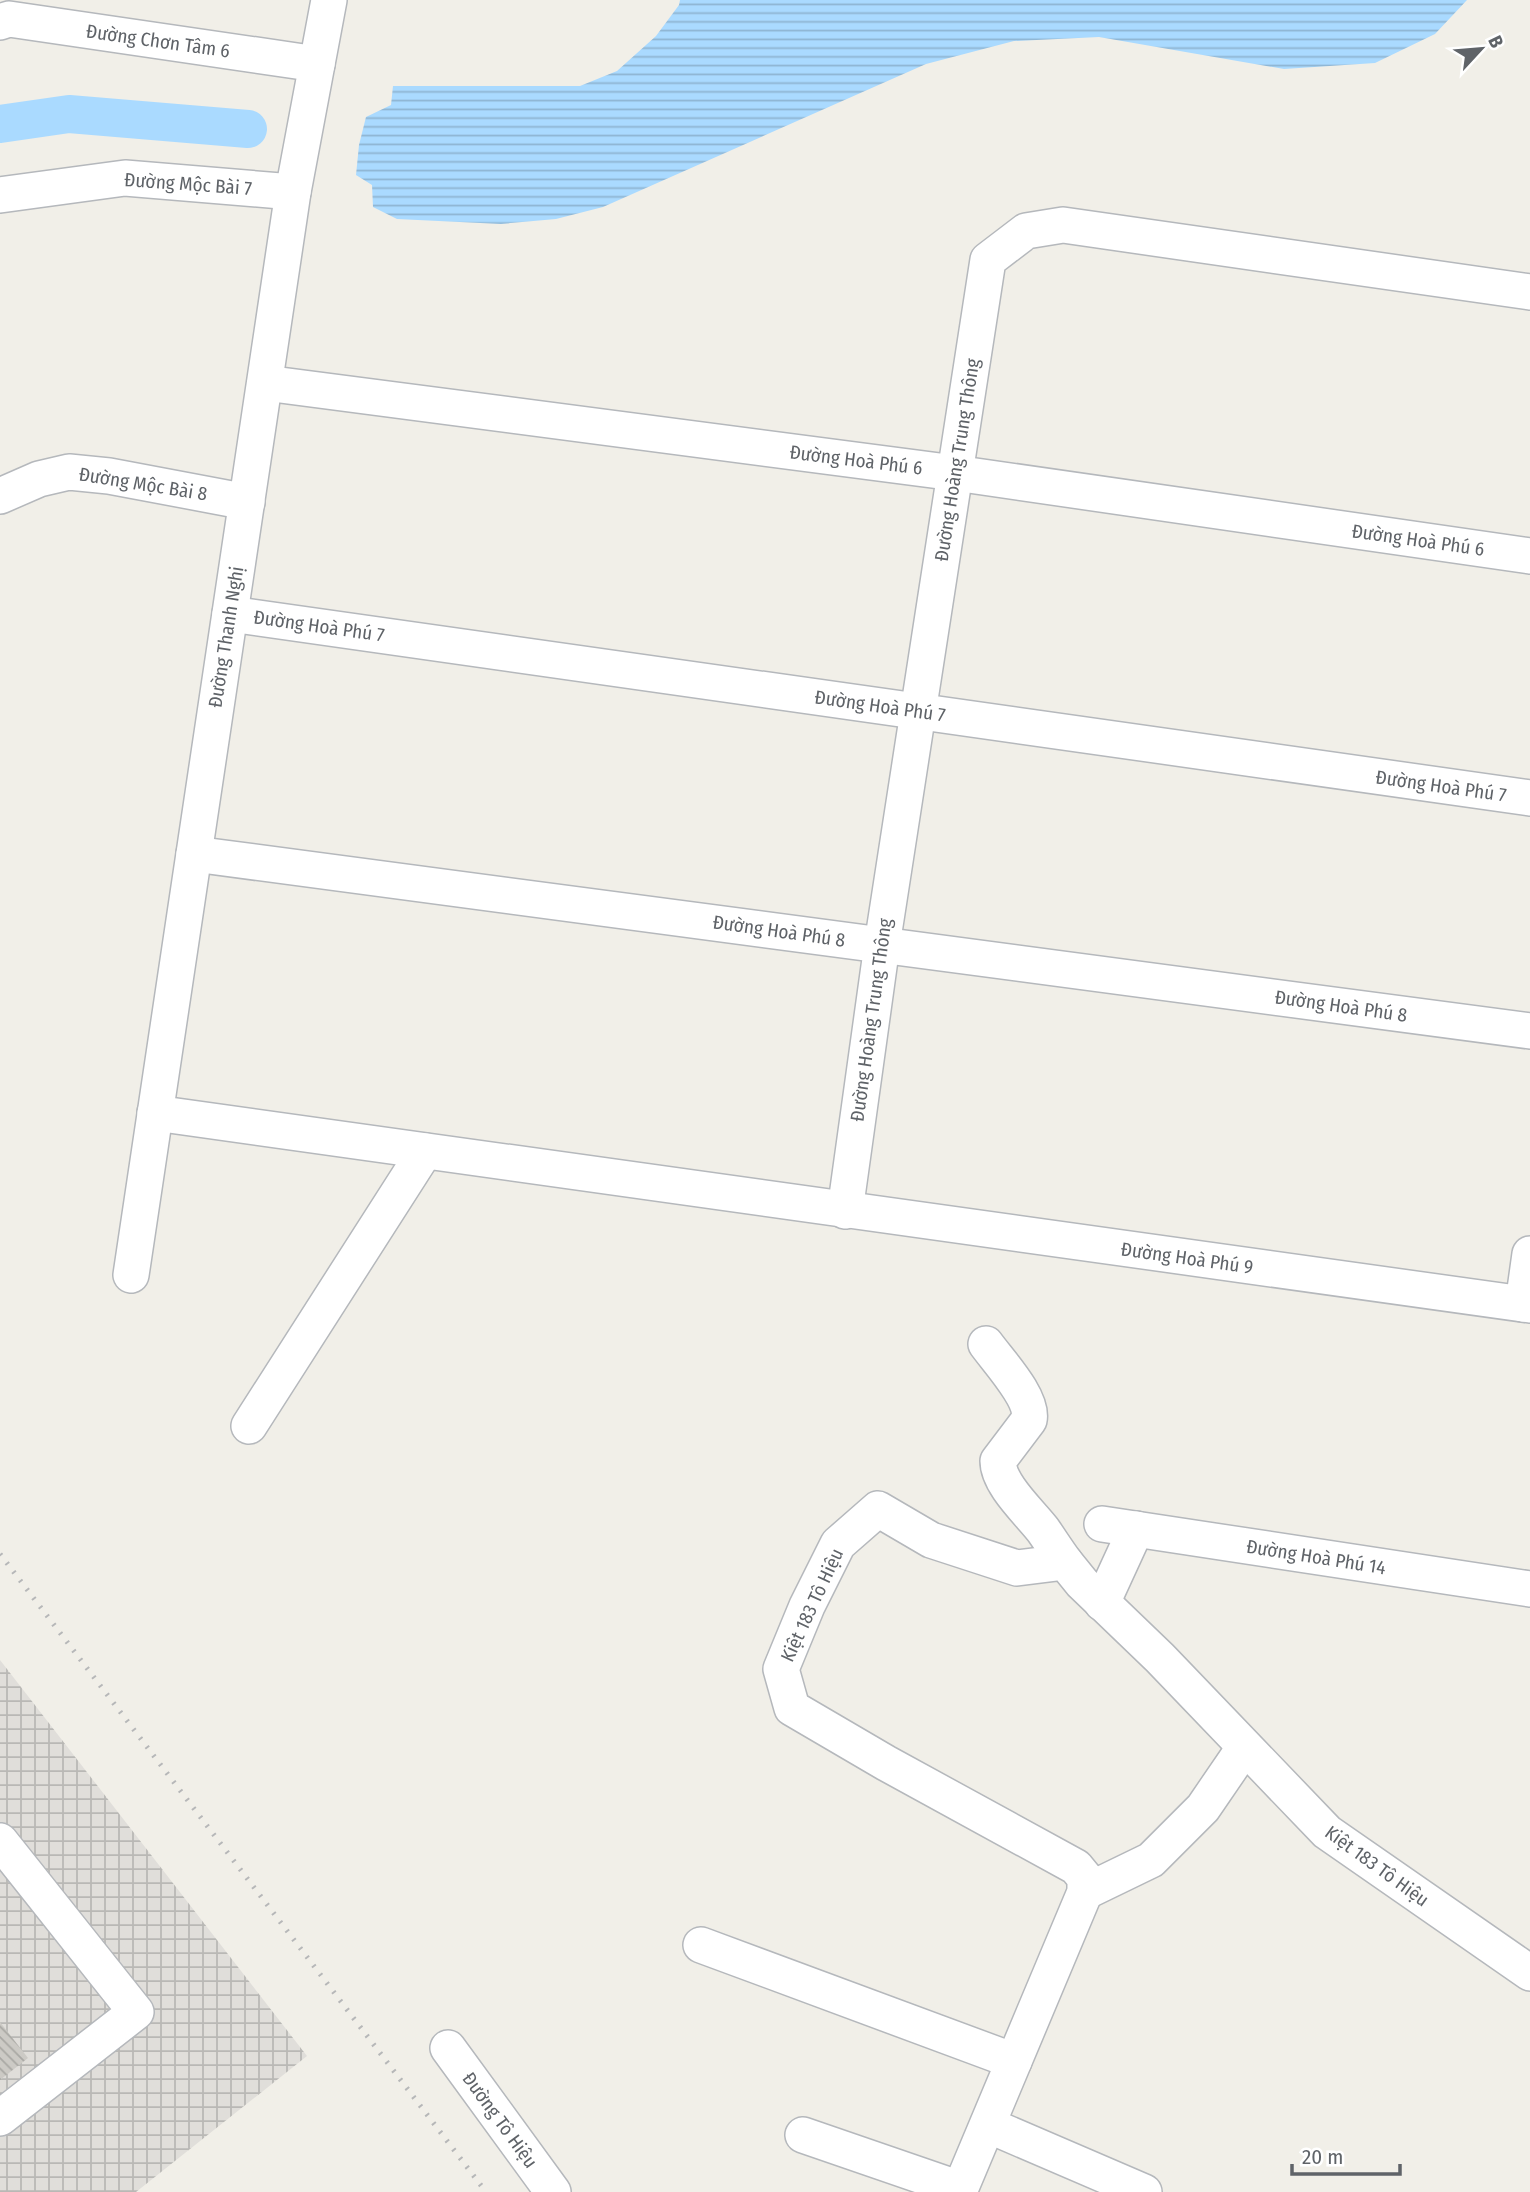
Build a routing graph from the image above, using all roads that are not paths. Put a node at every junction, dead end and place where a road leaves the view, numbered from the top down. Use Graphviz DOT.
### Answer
graph roads {
  1 [pos="329,0"];
  2 [pos="0,22"];
  3 [pos="317,64"];
  4 [pos="293,192"];
  5 [pos="0,195"];
  6 [pos="1530,292"];
  7 [pos="264,383"];
  8 [pos="955,473"];
  9 [pos="0,496"];
  10 [pos="247,502"];
  11 [pos="1530,556"];
  12 [pos="230,614"];
  13 [pos="918,712"];
  14 [pos="1530,798"];
  15 [pos="194,854"];
  16 [pos="882,945"];
  17 [pos="1530,1031"];
  18 [pos="155,1113"];
  19 [pos="425,1151"];
  20 [pos="845,1211"];
  21 [pos="1530,1254"];
  22 [pos="131,1275"];
  23 [pos="1527,1305"];
  24 [pos="986,1344"];
  25 [pos="249,1426"];
  26 [pos="1065,1562"];
  27 [pos="1530,1589"];
  28 [pos="1102,1603"];
  29 [pos="1244,1748"];
  30 [pos="0,1841"];
  31 [pos="1085,1892"];
  32 [pos="701,1945"];
  33 [pos="1530,1973"];
  34 [pos="448,2048"];
  35 [pos="1014,2061"];
  36 [pos="0,2118"];
  37 [pos="988,2125"];
  38 [pos="803,2135"];
  39 [pos="959,2191"];
  40 [pos="553,2192"];
  41 [pos="1143,2192"];
  1 -- 3 [label="street, Đường Thanh Nghị"];
  2 -- 3 [label="street, Đường Chơn Tâm 6"];
  3 -- 4 [label="street, Đường Thanh Nghị"];
  4 -- 5 [label="street, Đường Mộc Bài 7"];
  4 -- 7 [label="street, Đường Thanh Nghị"];
  6 -- 8 [label="street, Đường Hoàng Trung Thông"];
  7 -- 8 [label="street, Đường Hoà Phú 6"];
  7 -- 10 [label="street, Đường Thanh Nghị"];
  8 -- 11 [label="street, Đường Hoà Phú 6"];
  8 -- 13 [label="street, Đường Hoàng Trung Thông"];
  9 -- 10 [label="street, Đường Mộc Bài 8"];
  10 -- 12 [label="street, Đường Thanh Nghị"];
  12 -- 13 [label="street, Đường Hoà Phú 7"];
  12 -- 15 [label="street, Đường Thanh Nghị"];
  13 -- 14 [label="street, Đường Hoà Phú 7"];
  13 -- 16 [label="street, Đường Hoàng Trung Thông"];
  15 -- 16 [label="street, Đường Hoà Phú 8"];
  15 -- 18 [label="street, Đường Thanh Nghị"];
  16 -- 17 [label="street, Đường Hoà Phú 8"];
  16 -- 20 [label="street, Đường Hoàng Trung Thông"];
  18 -- 19 [label="street, Đường Hoà Phú 9"];
  18 -- 22 [label="street, Đường Thanh Nghị"];
  19 -- 20 [label="street, Đường Hoà Phú 9"];
  19 -- 25 [label="street"];
  20 -- 23 [label="street, Đường Hoà Phú 9"];
  21 -- 23 [label="street"];
  24 -- 26 [label="street"];
  26 -- 28 [label="street, Kiệt 183 Tô Hiệu"];
  26 -- 31 [label="street, Kiệt 183 Tô Hiệu"];
  27 -- 28 [label="street, Đường Hoà Phú 14"];
  28 -- 29 [label="street, Kiệt 183 Tô Hiệu"];
  29 -- 31 [label="street"];
  29 -- 33 [label="street, Kiệt 183 Tô Hiệu"];
  30 -- 36 [label="street"];
  31 -- 35 [label="street"];
  32 -- 35 [label="street"];
  34 -- 40 [label="street, Đường Tô Hiệu"];
  35 -- 37 [label="street"];
  37 -- 39 [label="street"];
  37 -- 41 [label="street"];
  38 -- 39 [label="street"];
}
